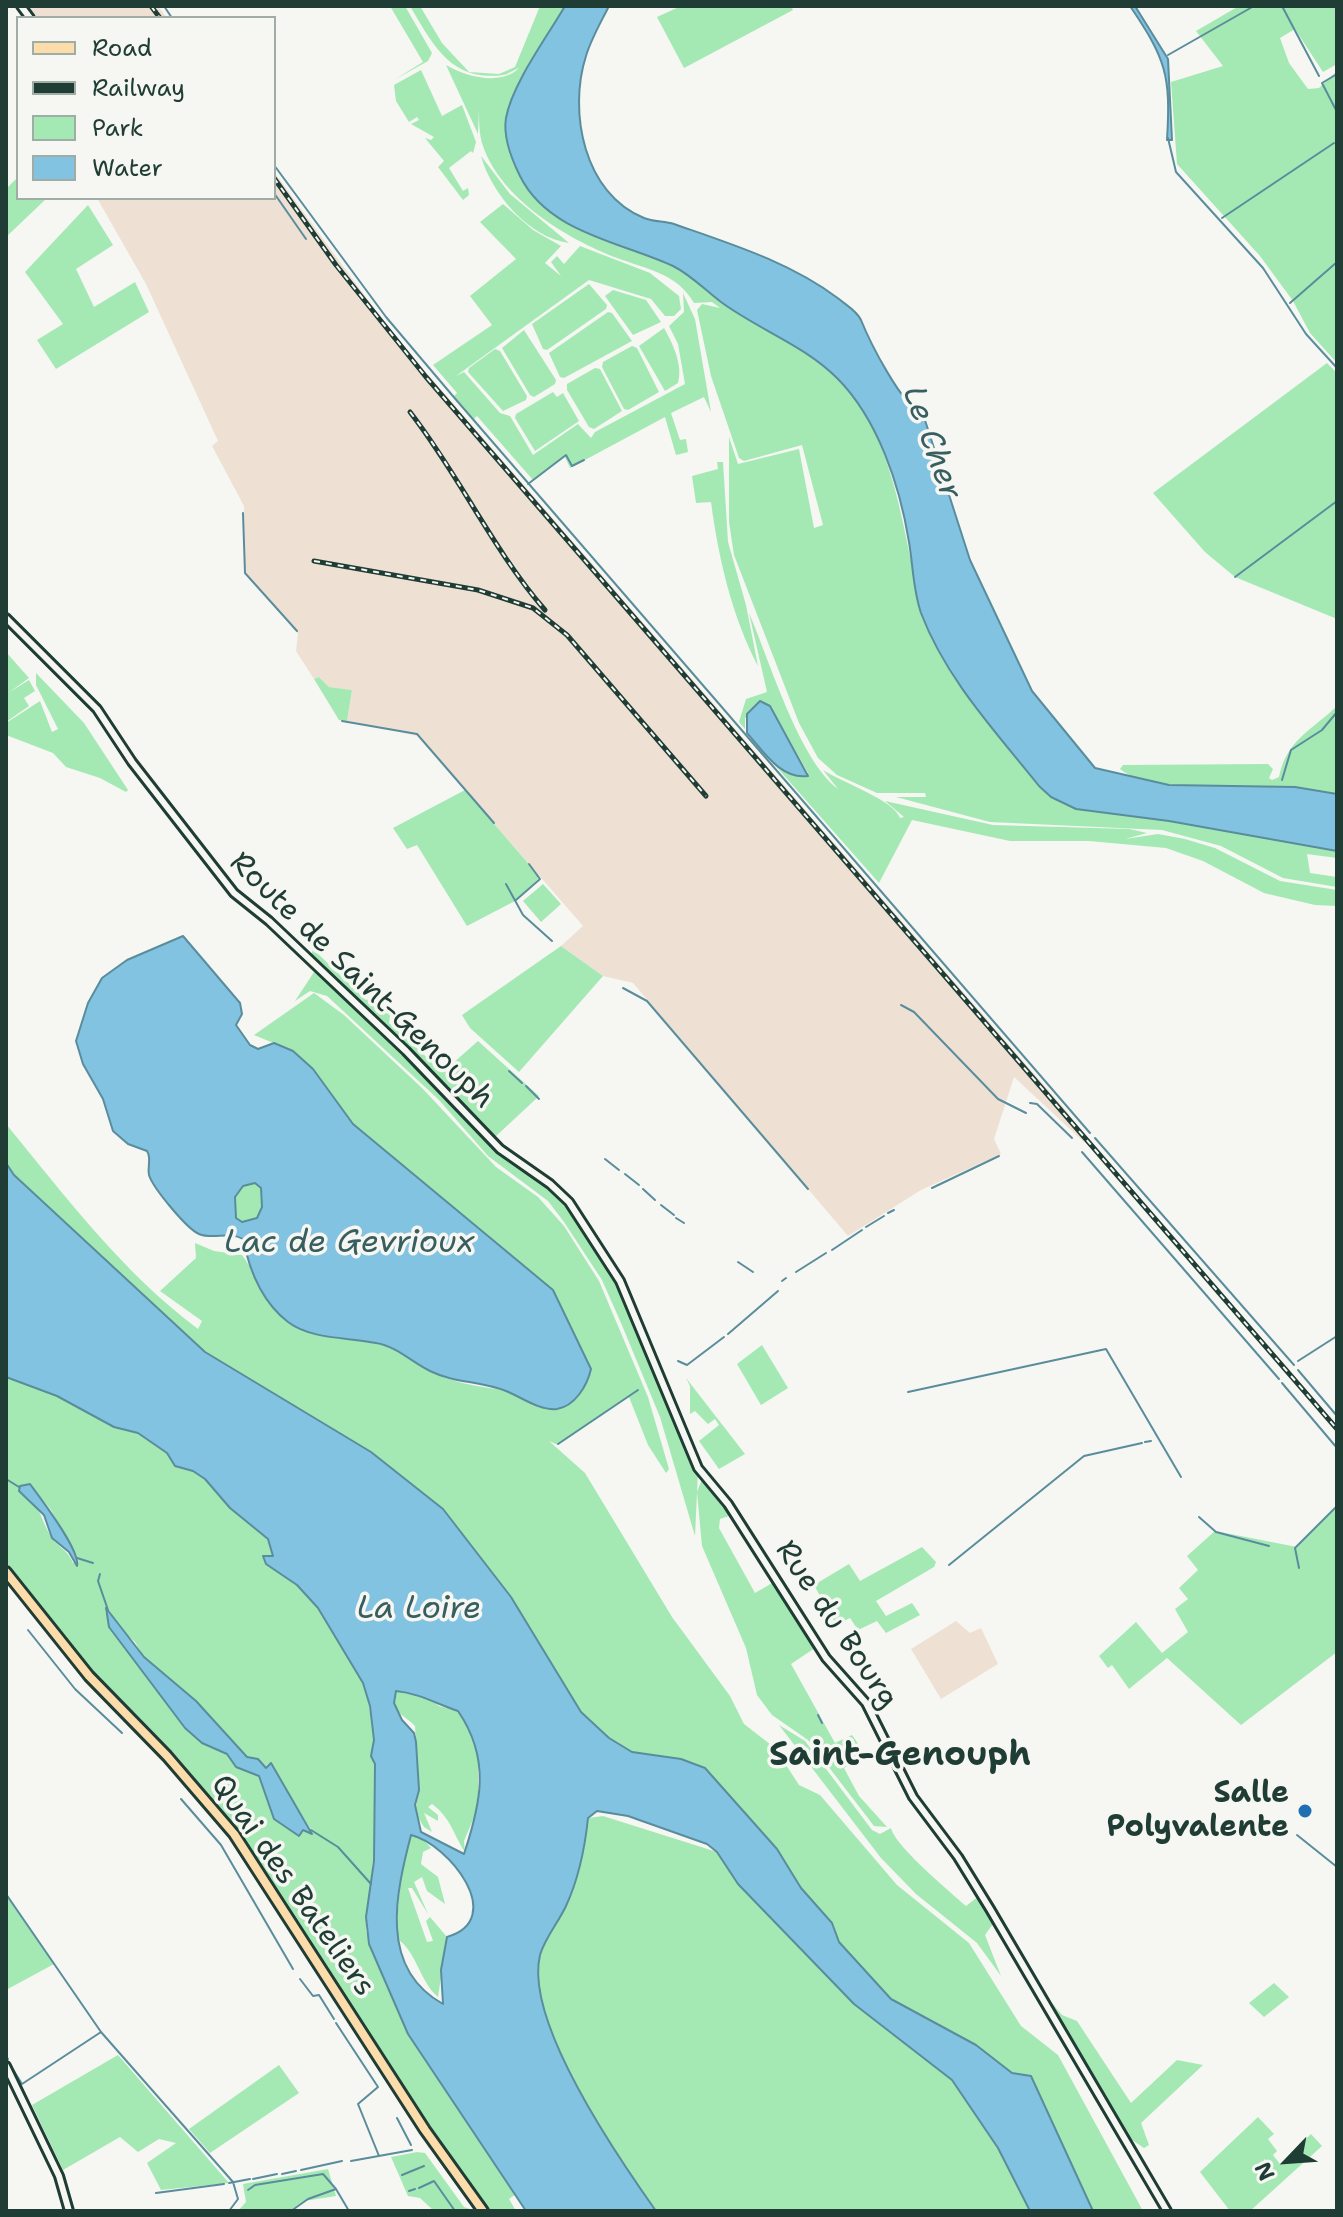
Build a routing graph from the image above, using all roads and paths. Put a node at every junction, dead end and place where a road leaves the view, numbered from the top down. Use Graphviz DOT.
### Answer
graph roads {
  1 [pos="6,618"];
  2 [pos="728,1504"];
  3 [pos="6,1572"];
  4 [pos="6,2066"];
  5 [pos="69,2211"];
  6 [pos="483,2211"];
  7 [pos="1167,2211"];
  1 -- 2 [label="street, Route de Saint-Genouph"];
  2 -- 7 [label="street, Rue du Bourg"];
  3 -- 6 [label="main road, Quai des Bateliers"];
  4 -- 5 [label="street"];
}
